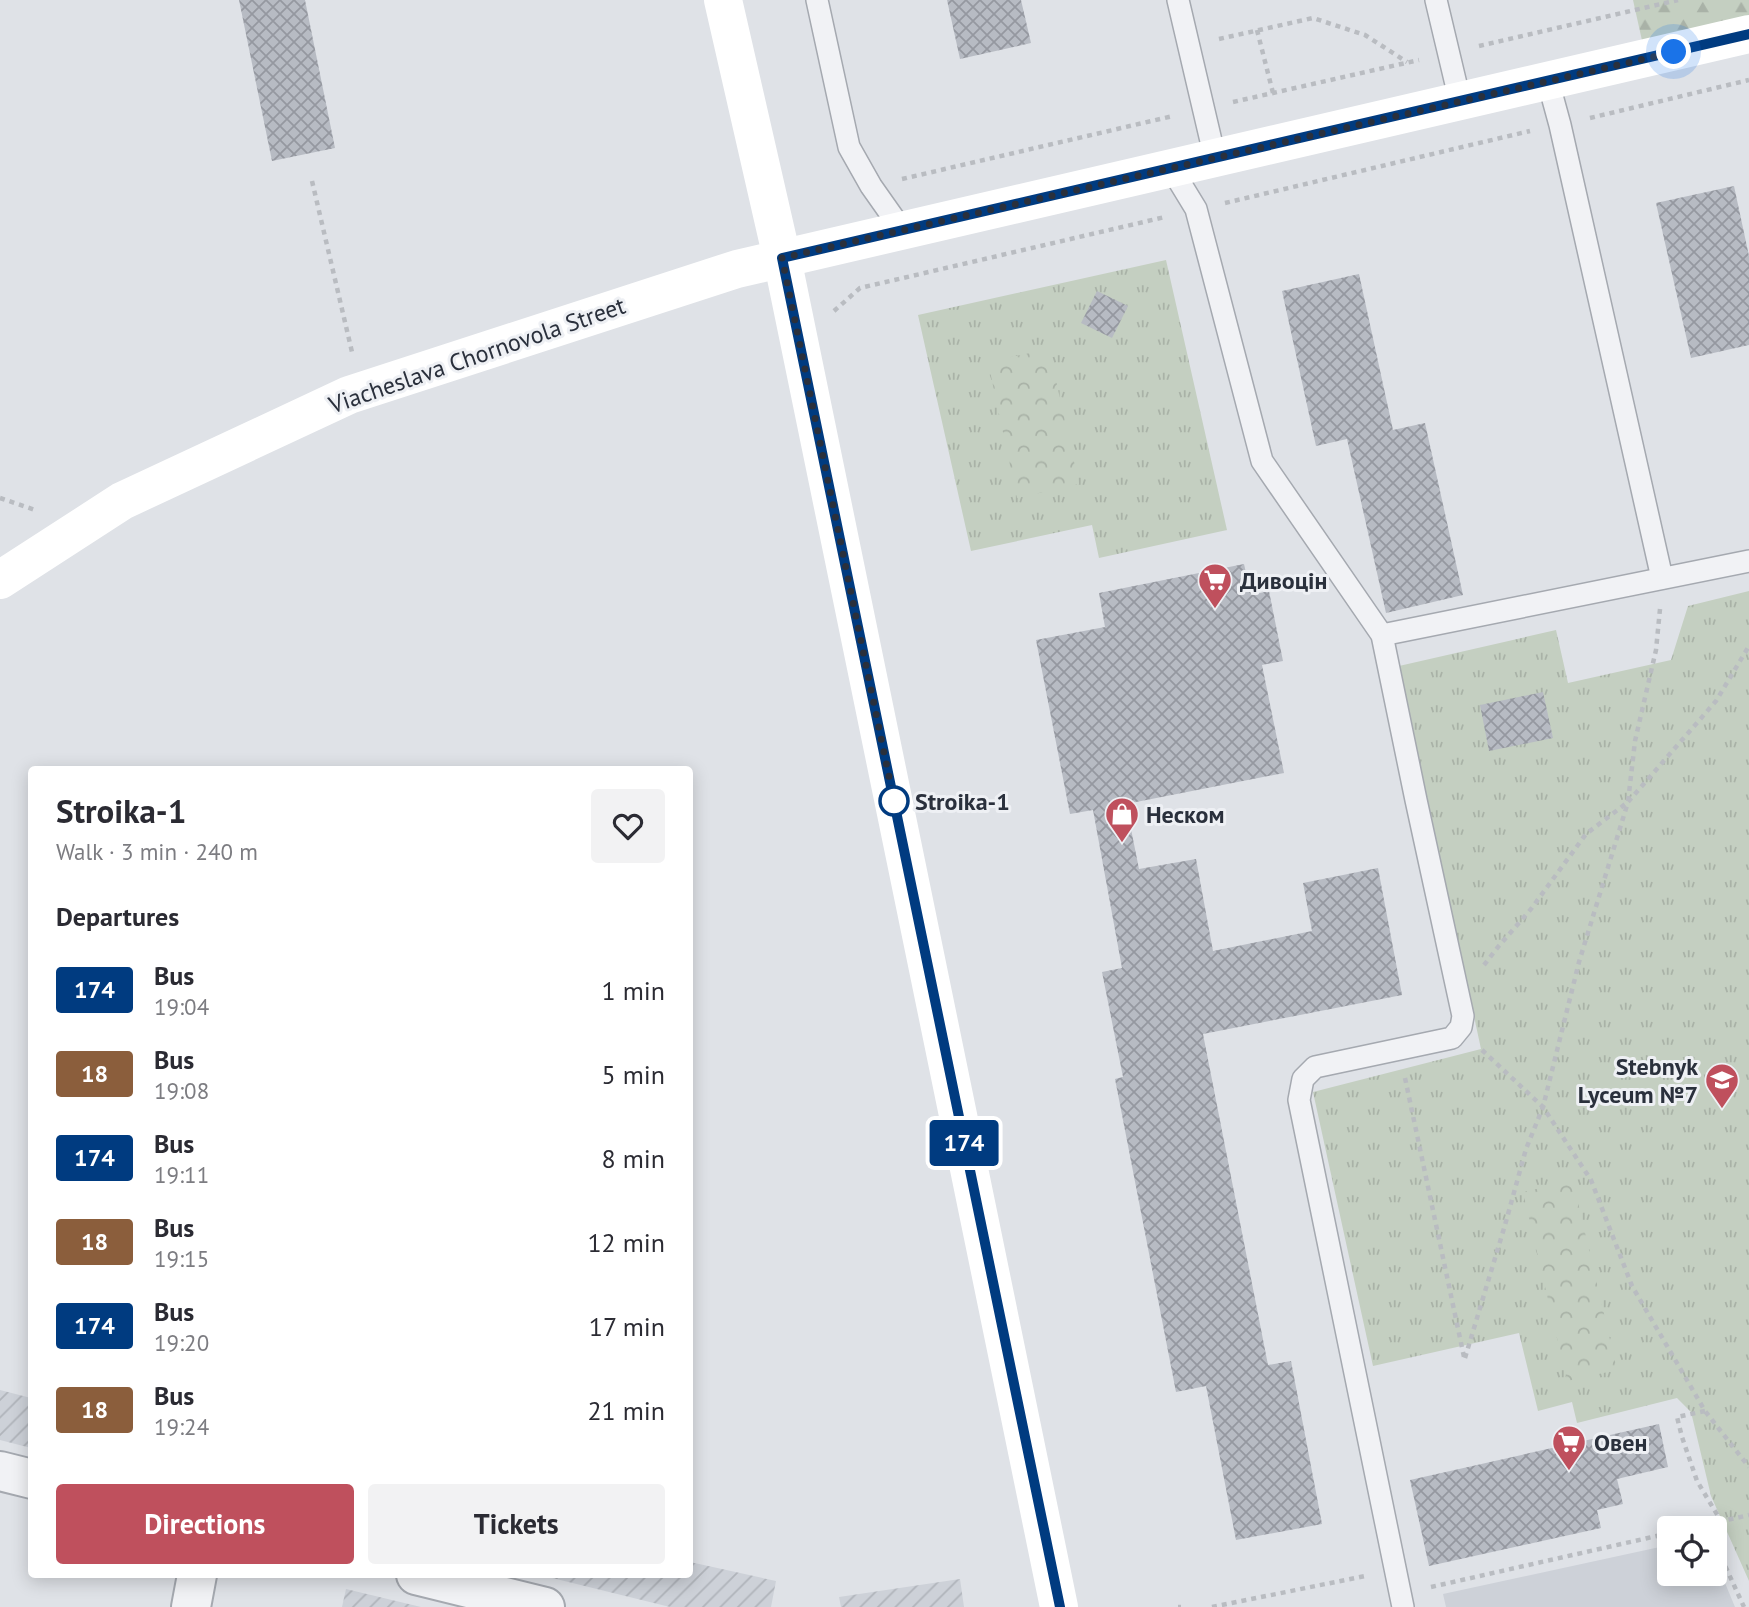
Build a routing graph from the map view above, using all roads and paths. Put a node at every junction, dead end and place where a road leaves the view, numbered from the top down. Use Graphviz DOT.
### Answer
graph roads {
  1 [pos="723,0"];
  2 [pos="817,0"];
  3 [pos="1178,0"];
  4 [pos="1436,0"];
  5 [pos="1678,0"];
  6 [pos="1257,30"];
  7 [pos="1749,34"];
  8 [pos="1189,47"];
  9 [pos="1448,53"];
  10 [pos="1408,62"];
  11 [pos="1749,80"];
  12 [pos="1548,81"];
  13 [pos="1273,93"];
  14 [pos="1460,101"];
  15 [pos="1204,109"];
  16 [pos="1560,125"];
  17 [pos="1215,158"];
  18 [pos="1171,168"];
  19 [pos="312,181"];
  20 [pos="871,186"];
  21 [pos="1196,209"];
  22 [pos="902,230"];
  23 [pos="782,258"];
  24 [pos="860,288"];
  25 [pos="360,391"];
  26 [pos="1749,561"];
  27 [pos="1662,578"];
  28 [pos="0,580"];
  29 [pos="1382,635"];
  30 [pos="1749,646"];
  31 [pos="1628,802"];
  32 [pos="1459,1000"];
  33 [pos="1452,1038"];
  34 [pos="1399,1049"];
  35 [pos="1543,1107"];
  36 [pos="1705,1411"];
  37 [pos="1749,1467"];
  38 [pos="0,1471"];
  39 [pos="28,1478"];
  40 [pos="1749,1515"];
  41 [pos="1718,1516"];
  42 [pos="1727,1520"];
  43 [pos="1657,1536"];
  44 [pos="1395,1570"];
  45 [pos="1727,1570"];
  46 [pos="196,1578"];
  47 [pos="428,1578"];
  48 [pos="1402,1600"];
  49 [pos="191,1607"];
  50 [pos="545,1607"];
  51 [pos="1059,1607"];
  52 [pos="1212,1607"];
  53 [pos="1744,1607"];
  1 -- 23 [label="street"];
  2 -- 20 [label="lane"];
  3 -- 8 [label="lane"];
  4 -- 9 [label="lane"];
  5 -- 9 [label="path"];
  6 -- 8 [label="path"];
  6 -- 10 [label="path"];
  6 -- 13 [label="path"];
  7 -- 12 [label="street, Viacheslava Chornovola Street"];
  8 -- 15 [label="lane"];
  9 -- 10 [label="path"];
  9 -- 14 [label="lane"];
  10 -- 13 [label="path"];
  11 -- 16 [label="path"];
  12 -- 14 [label="street, Viacheslava Chornovola Street"];
  12 -- 16 [label="lane"];
  13 -- 15 [label="path"];
  14 -- 17 [label="street, Viacheslava Chornovola Street"];
  15 -- 17 [label="lane"];
  15 -- 20 [label="path"];
  16 -- 21 [label="path"];
  16 -- 27 [label="lane"];
  17 -- 18 [label="street, Viacheslava Chornovola Street"];
  18 -- 21 [label="lane"];
  18 -- 22 [label="street, Viacheslava Chornovola Street"];
  19 -- 25 [label="path"];
  20 -- 22 [label="lane"];
  21 -- 24 [label="path"];
  21 -- 29 [label="lane"];
  22 -- 23 [label="street, Viacheslava Chornovola Street"];
  23 -- 25 [label="street, Viacheslava Chornovola Street"];
  23 -- 51 [label="street"];
  25 -- 28 [label="street, Viacheslava Chornovola Street"];
  26 -- 27 [label="lane"];
  27 -- 29 [label="lane"];
  27 -- 31 [label="path"];
  29 -- 32 [label="lane"];
  30 -- 31 [label="path"];
  31 -- 32 [label="path"];
  31 -- 35 [label="path"];
  32 -- 33 [label="lane"];
  33 -- 34 [label="lane"];
  33 -- 35 [label="path"];
  34 -- 35 [label="path"];
  34 -- 44 [label="lane"];
  35 -- 36 [label="path"];
  36 -- 37 [label="path"];
  36 -- 41 [label="path"];
  38 -- 39 [label="street"];
  40 -- 42 [label="path"];
  43 -- 48 [label="path"];
  44 -- 48 [label="lane"];
  44 -- 52 [label="path"];
  45 -- 53 [label="path"];
  46 -- 49 [label="street"];
  47 -- 50 [label="street"];
}
